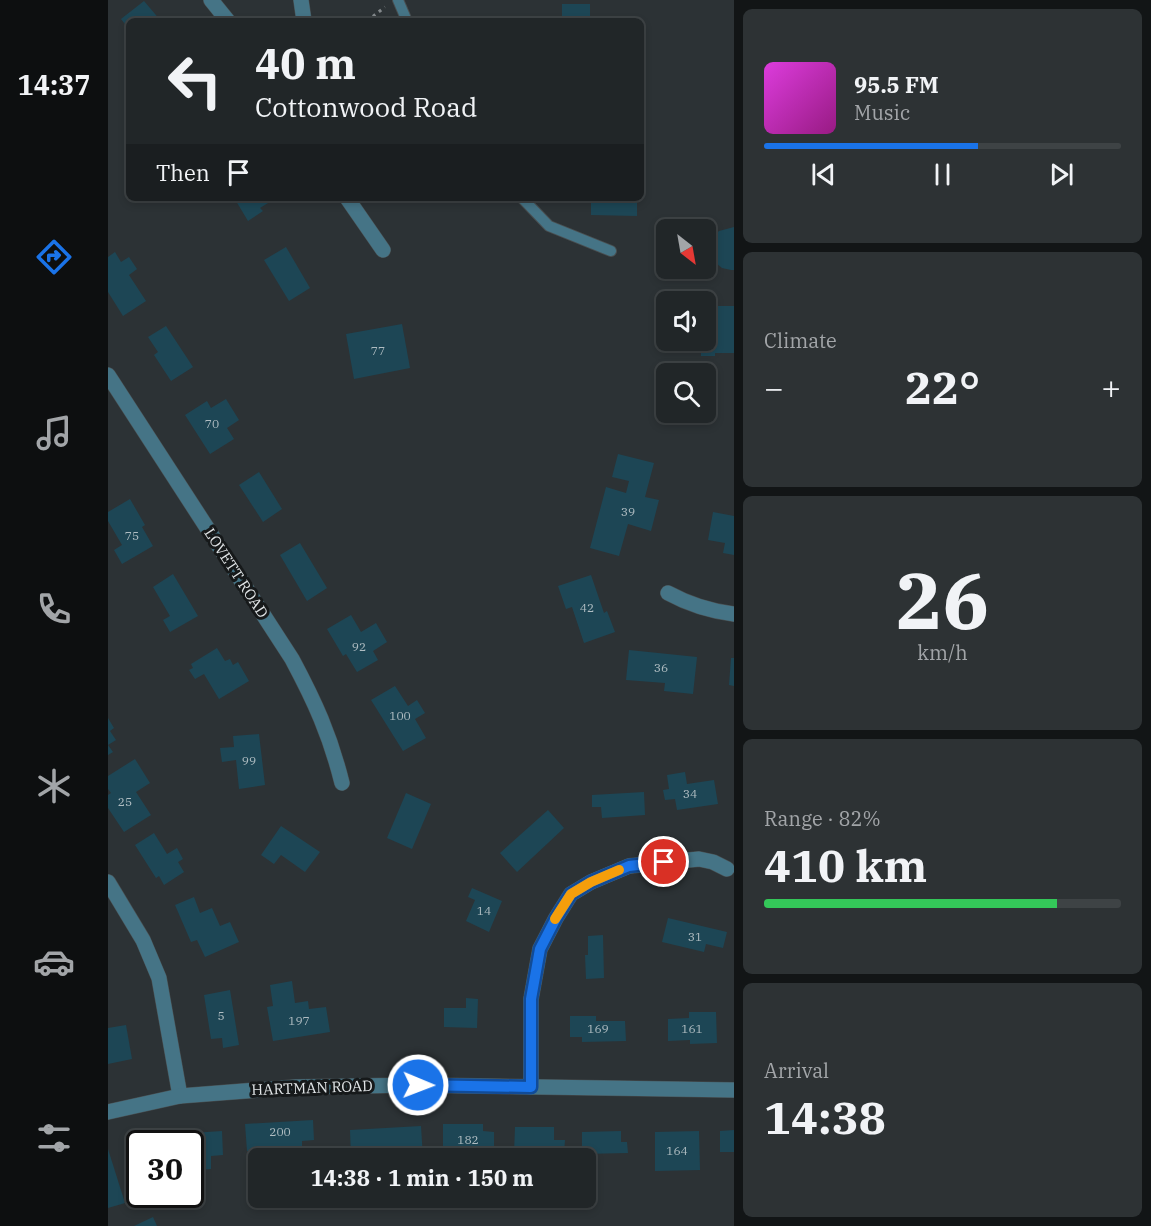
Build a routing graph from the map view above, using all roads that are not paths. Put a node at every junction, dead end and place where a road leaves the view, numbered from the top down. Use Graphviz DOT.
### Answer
graph roads {
  1 [pos="211,0"];
  2 [pos="302,0"];
  3 [pos="398,0"];
  4 [pos="226,18"];
  5 [pos="304,18"];
  6 [pos="406,18"];
  7 [pos="349,201"];
  8 [pos="525,201"];
  9 [pos="383,250"];
  10 [pos="611,251"];
  11 [pos="108,375"];
  12 [pos="668,593"];
  13 [pos="734,614"];
  14 [pos="342,783"];
  15 [pos="727,869"];
  16 [pos="108,882"];
  17 [pos="531,1087"];
  18 [pos="734,1090"];
  19 [pos="180,1096"];
  20 [pos="108,1112"];
  1 -- 4 [label="street"];
  2 -- 5 [label="street"];
  3 -- 6 [label="lane"];
  7 -- 9 [label="street"];
  8 -- 10 [label="lane"];
  11 -- 14 [label="street, LOVETT ROAD"];
  12 -- 13 [label="street"];
  15 -- 17 [label="street"];
  16 -- 19 [label="street"];
  17 -- 18 [label="street, HARTMAN ROAD"];
  17 -- 19 [label="street, HARTMAN ROAD"];
  19 -- 20 [label="street, HARTMAN ROAD"];
}
